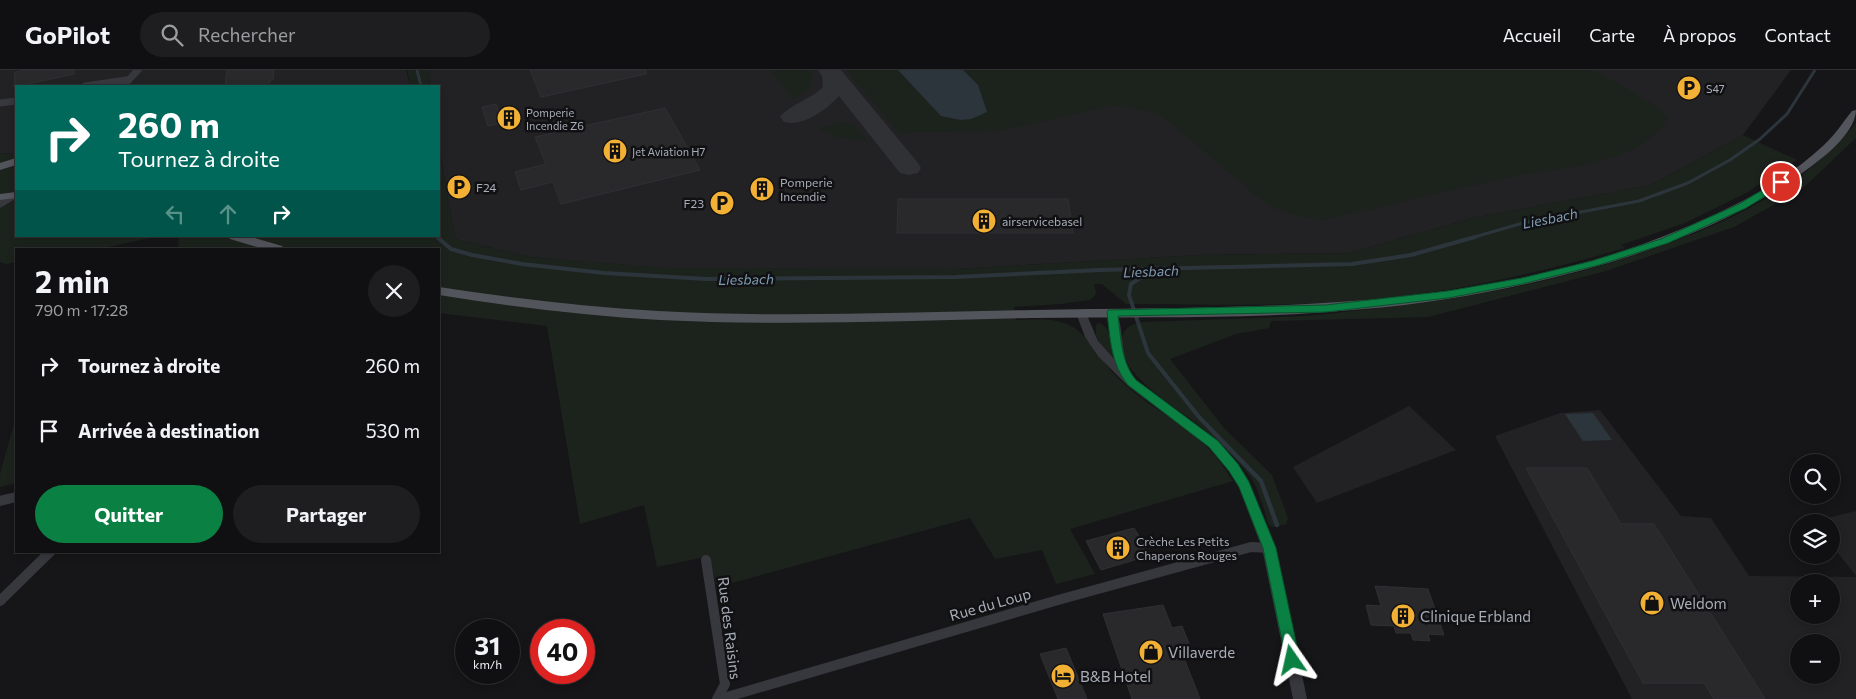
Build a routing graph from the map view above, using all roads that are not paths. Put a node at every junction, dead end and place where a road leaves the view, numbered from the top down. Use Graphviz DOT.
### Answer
graph roads {
  1 [pos="138,70"];
  2 [pos="127,80"];
  3 [pos="93,85"];
  4 [pos="124,85"];
  5 [pos="15,101"];
  6 [pos="0,102"];
  7 [pos="1856,113"];
  8 [pos="15,161"];
  9 [pos="1,166"];
  10 [pos="15,195"];
  11 [pos="15,196"];
  12 [pos="0,197"];
  13 [pos="0,204"];
  14 [pos="237,237"];
  15 [pos="275,248"];
  16 [pos="440,291"];
  17 [pos="1118,312"];
  18 [pos="1081,313"];
  19 [pos="1124,372"];
  20 [pos="15,497"];
  21 [pos="0,501"];
  22 [pos="1269,548"];
  23 [pos="49,553"];
  24 [pos="706,560"];
  25 [pos="0,601"];
  26 [pos="719,699"];
  27 [pos="1300,699"];
  1 -- 2 [label="street"];
  2 -- 3 [label="street"];
  2 -- 4 [label="street"];
  5 -- 6 [label="street"];
  7 -- 17 [label="main road"];
  8 -- 9 [label="main road"];
  10 -- 12 [label="main road"];
  11 -- 13 [label="street"];
  14 -- 15 [label="main road"];
  16 -- 18 [label="main road"];
  17 -- 18 [label="main road"];
  17 -- 19 [label="street"];
  18 -- 19 [label="street"];
  19 -- 22 [label="street"];
  20 -- 21 [label="street"];
  22 -- 26 [label="street, Rue du Loup"];
  22 -- 27 [label="street"];
  23 -- 25 [label="street"];
  24 -- 26 [label="street, Rue des Raisins"];
}
